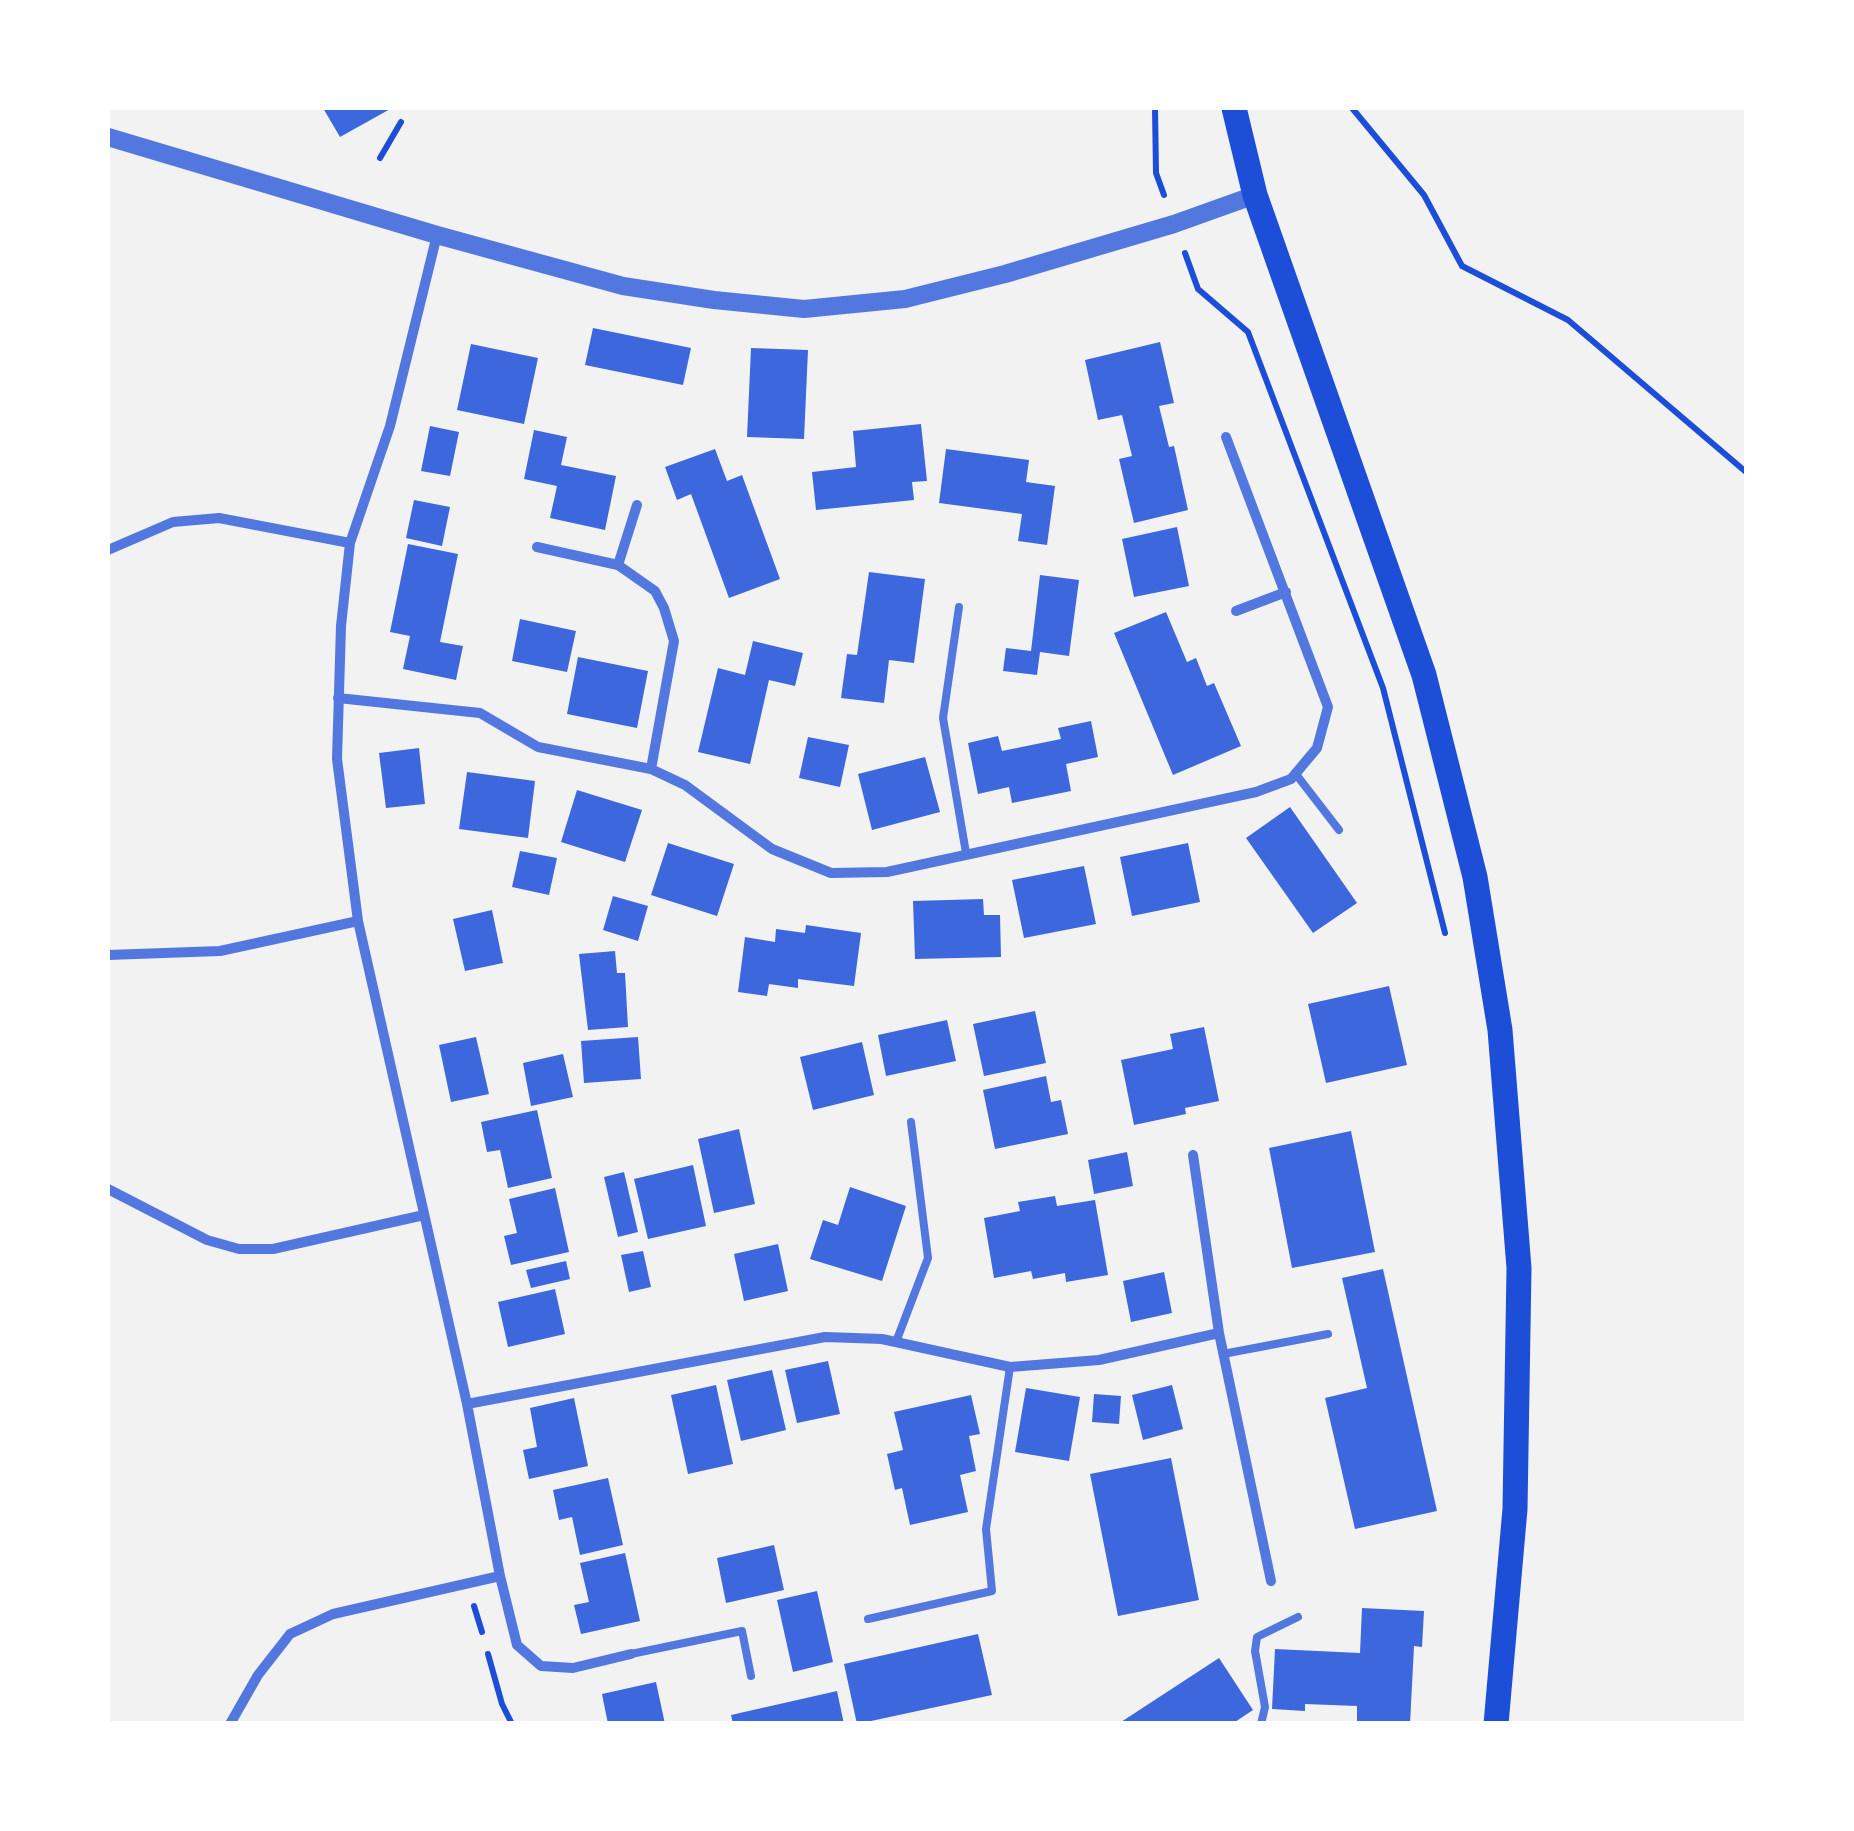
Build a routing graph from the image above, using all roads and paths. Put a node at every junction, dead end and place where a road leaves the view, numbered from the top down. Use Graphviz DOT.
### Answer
graph roads {
  1 [pos="1155,108"];
  2 [pos="1234,108"];
  3 [pos="1352,108"];
  4 [pos="401,122"];
  5 [pos="108,137"];
  6 [pos="380,158"];
  7 [pos="1156,173"];
  8 [pos="1255,195"];
  9 [pos="438,235"];
  10 [pos="1198,289"];
  11 [pos="1226,437"];
  12 [pos="1746,472"];
  13 [pos="637,505"];
  14 [pos="350,543"];
  15 [pos="537,547"];
  16 [pos="108,550"];
  17 [pos="618,565"];
  18 [pos="1286,592"];
  19 [pos="959,607"];
  20 [pos="1236,611"];
  21 [pos="338,698"];
  22 [pos="651,770"];
  23 [pos="1295,773"];
  24 [pos="1339,830"];
  25 [pos="966,853"];
  26 [pos="358,920"];
  27 [pos="1448,947"];
  28 [pos="108,955"];
  29 [pos="911,1122"];
  30 [pos="1193,1155"];
  31 [pos="108,1189"];
  32 [pos="424,1215"];
  33 [pos="1219,1333"];
  34 [pos="1328,1334"];
  35 [pos="896,1342"];
  36 [pos="1223,1354"];
  37 [pos="1010,1367"];
  38 [pos="467,1404"];
  39 [pos="500,1576"];
  40 [pos="1271,1580"];
  41 [pos="1298,1617"];
  42 [pos="868,1619"];
  43 [pos="631,1654"];
  44 [pos="752,1676"];
  45 [pos="230,1724"];
  46 [pos="1262,1724"];
  47 [pos="1496,1724"];
  1 -- 7 [label="path"];
  2 -- 8 [label="main road"];
  3 -- 12 [label="path"];
  4 -- 6 [label="path"];
  5 -- 9 [label="street"];
  8 -- 9 [label="street"];
  8 -- 47 [label="main road"];
  9 -- 14 [label="street"];
  10 -- 27 [label="path"];
  11 -- 18 [label="street"];
  13 -- 17 [label="street"];
  14 -- 16 [label="street"];
  14 -- 21 [label="street"];
  15 -- 17 [label="street"];
  17 -- 22 [label="street"];
  18 -- 20 [label="street"];
  18 -- 23 [label="street"];
  19 -- 25 [label="lane"];
  21 -- 22 [label="street"];
  21 -- 26 [label="street"];
  22 -- 25 [label="street"];
  23 -- 24 [label="lane"];
  23 -- 25 [label="street"];
  26 -- 28 [label="street"];
  26 -- 32 [label="street"];
  29 -- 35 [label="lane"];
  30 -- 33 [label="street"];
  31 -- 32 [label="street"];
  32 -- 38 [label="street"];
  33 -- 36 [label="street"];
  33 -- 37 [label="street"];
  34 -- 36 [label="lane"];
  35 -- 37 [label="street"];
  35 -- 38 [label="street"];
  36 -- 40 [label="street"];
  37 -- 42 [label="lane"];
  38 -- 39 [label="street"];
  39 -- 43 [label="street"];
  39 -- 45 [label="street"];
  41 -- 46 [label="lane"];
  43 -- 44 [label="lane"];
}
